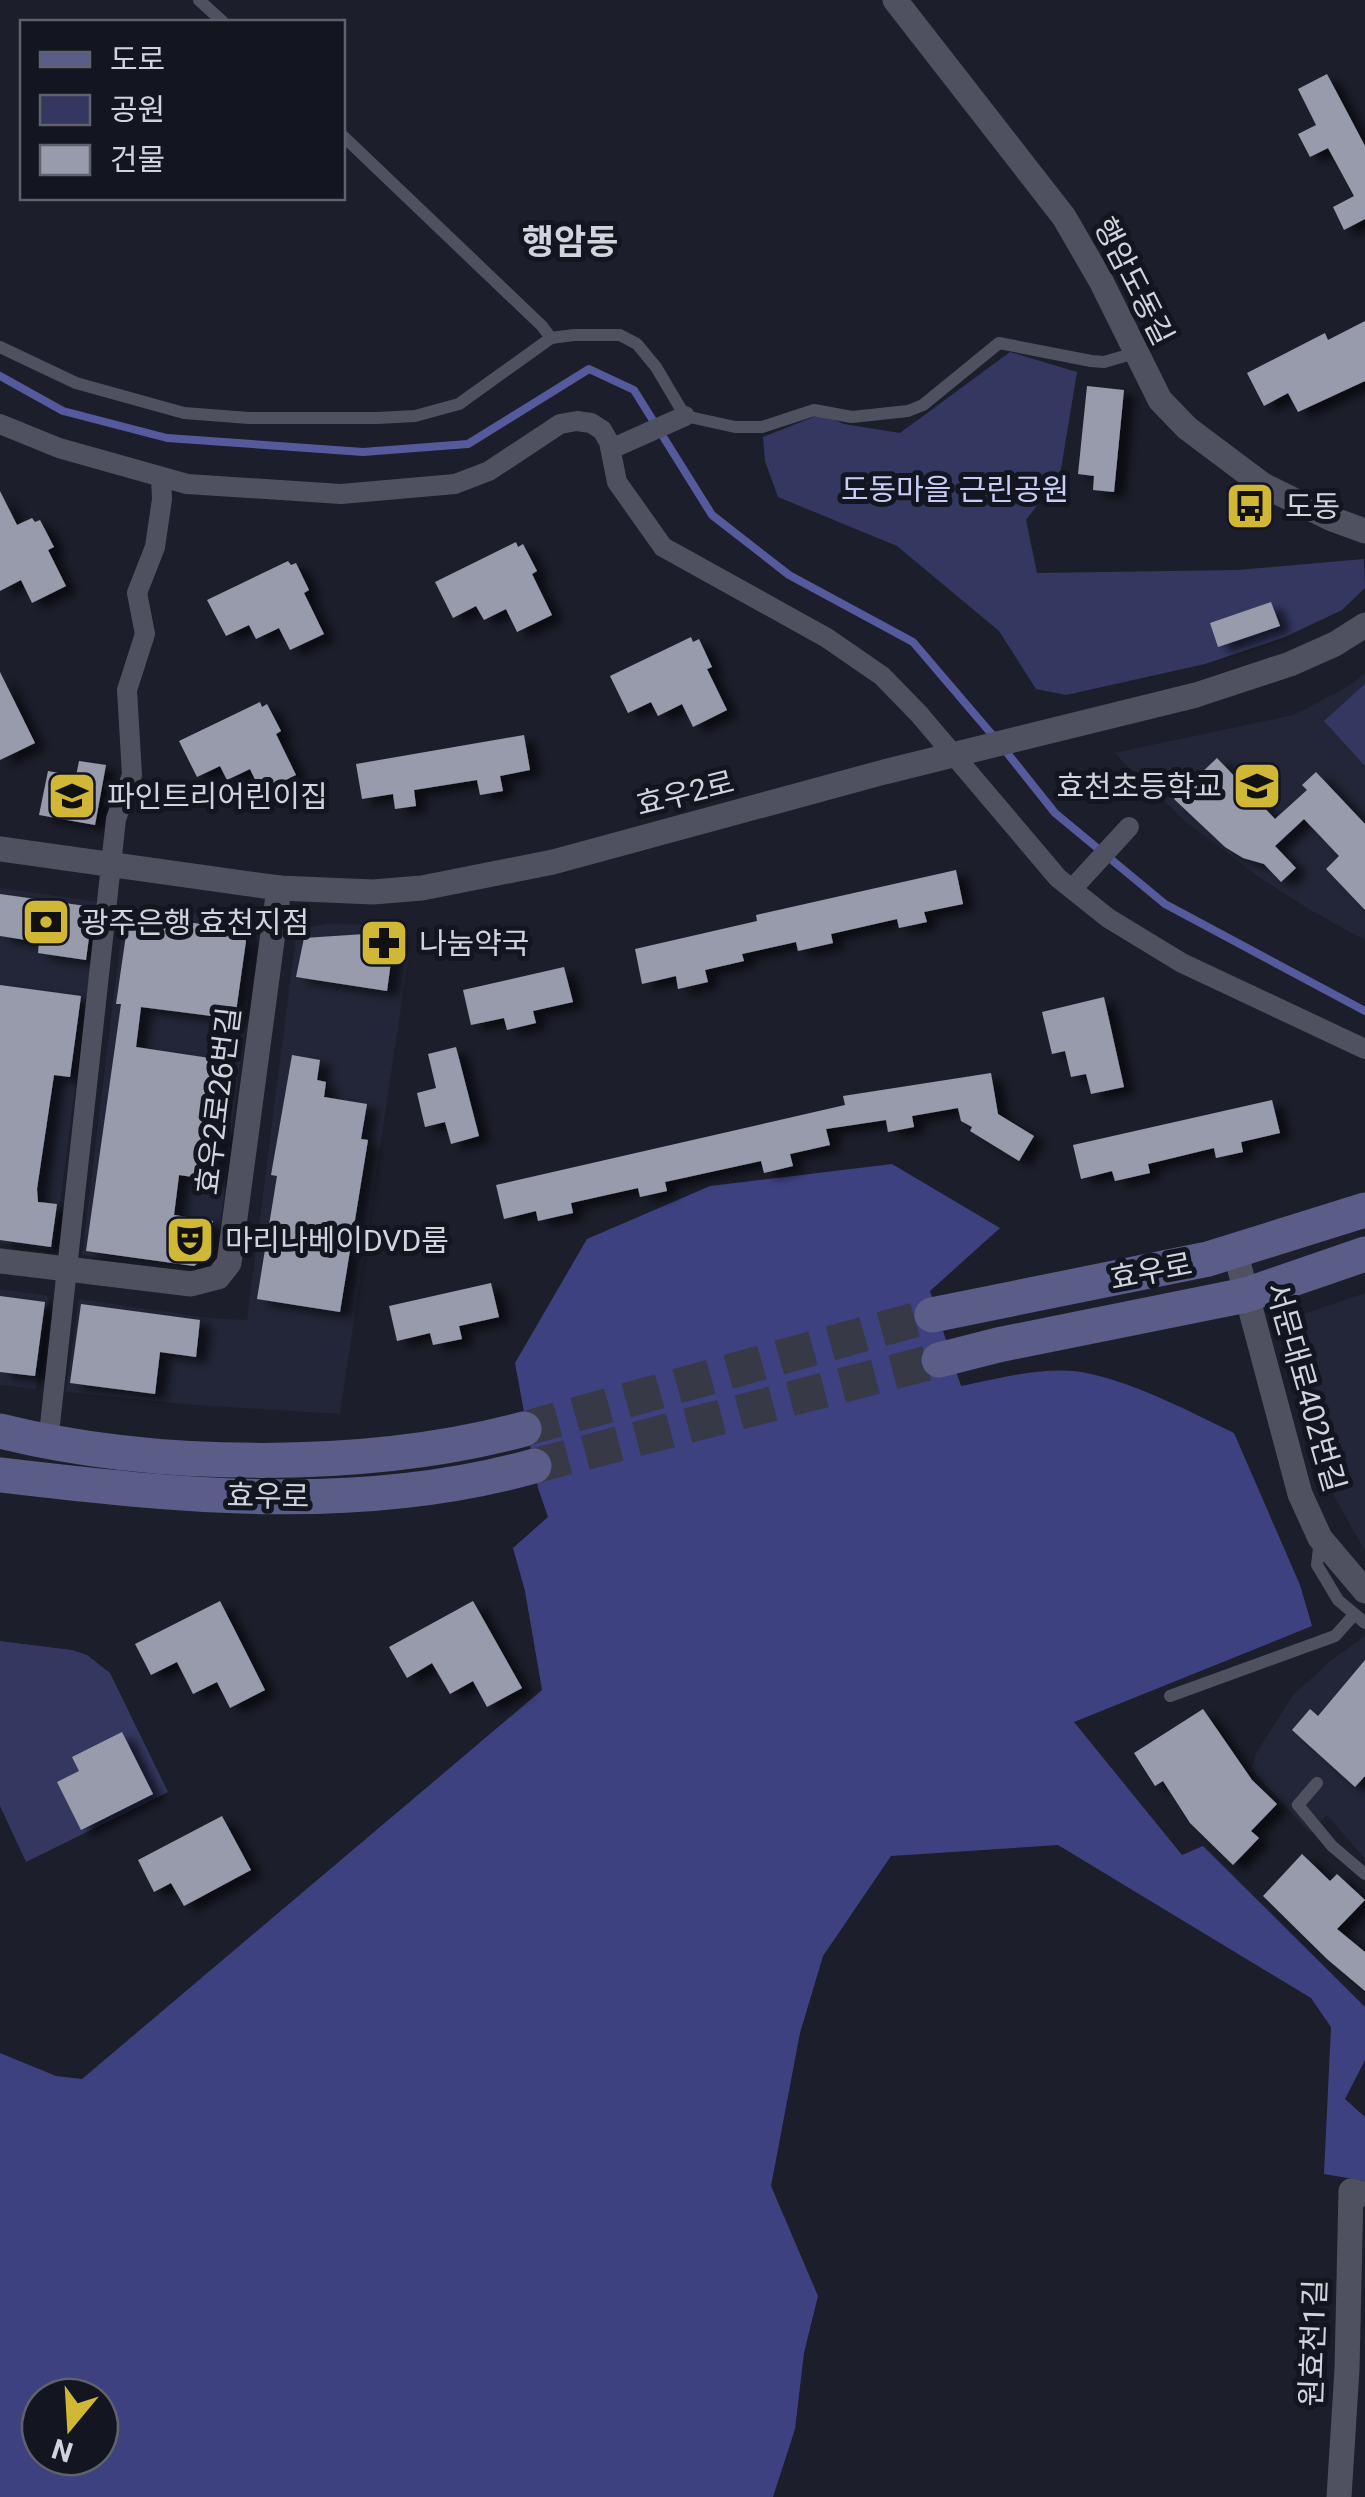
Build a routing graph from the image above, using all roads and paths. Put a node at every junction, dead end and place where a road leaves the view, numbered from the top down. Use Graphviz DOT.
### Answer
graph roads {
  1 [pos="199,0"];
  2 [pos="904,5"];
  3 [pos="221,20"];
  4 [pos="345,138"];
  5 [pos="551,338"];
  6 [pos="0,347"];
  7 [pos="1135,353"];
  8 [pos="679,419"];
  9 [pos="0,424"];
  10 [pos="610,449"];
  11 [pos="162,478"];
  12 [pos="1365,531"];
  13 [pos="1365,625"];
  14 [pos="1125,831"];
  15 [pos="0,849"];
  16 [pos="112,864"];
  17 [pos="1078,883"];
  18 [pos="278,888"];
  19 [pos="1365,1049"];
  20 [pos="1365,1210"];
  21 [pos="1235,1251"];
  22 [pos="1365,1254"];
  23 [pos="0,1261"];
  24 [pos="68,1270"];
  25 [pos="1246,1294"];
  26 [pos="932,1314"];
  27 [pos="939,1360"];
  28 [pos="524,1430"];
  29 [pos="0,1431"];
  30 [pos="48,1443"];
  31 [pos="534,1466"];
  32 [pos="0,1475"];
  33 [pos="1320,1538"];
  34 [pos="1365,1591"];
  35 [pos="1359,1619"];
  36 [pos="1170,1696"];
  37 [pos="1317,1783"];
  38 [pos="1365,1874"];
  39 [pos="1358,2193"];
  40 [pos="1339,2497"];
  1 -- 3 [label="lane"];
  2 -- 7 [label="street, 행암도동길"];
  4 -- 5 [label="lane"];
  5 -- 6 [label="lane"];
  5 -- 8 [label="lane"];
  7 -- 8 [label="lane"];
  7 -- 12 [label="street, 행암도동길"];
  8 -- 10 [label="street"];
  9 -- 11 [label="street"];
  10 -- 11 [label="street"];
  10 -- 17 [label="street"];
  11 -- 16 [label="street"];
  13 -- 18 [label="street, 효우2로"];
  14 -- 17 [label="street"];
  15 -- 16 [label="street, 효우2로"];
  16 -- 18 [label="street, 효우2로"];
  16 -- 24 [label="street"];
  17 -- 19 [label="street"];
  18 -- 24 [label="street, 효우2로26번길"];
  20 -- 21 [label="main road, 효우로"];
  21 -- 25 [label="street, 서문대로402번길"];
  21 -- 26 [label="main road, 효우로"];
  22 -- 25 [label="main road, 효우로"];
  23 -- 24 [label="street, 효우2로26번길"];
  24 -- 30 [label="street"];
  25 -- 27 [label="main road, 효우로"];
  25 -- 33 [label="street, 서문대로402번길"];
  28 -- 30 [label="main road, 효우로"];
  29 -- 30 [label="main road, 효우로"];
  31 -- 32 [label="main road, 효우로"];
  33 -- 34 [label="street, 서문대로402번길"];
  33 -- 35 [label="lane, 서문대로402번길"];
  35 -- 36 [label="lane, 서문대로402번길"];
  37 -- 38 [label="lane"];
  39 -- 40 [label="street, 원효천1길"];
}
